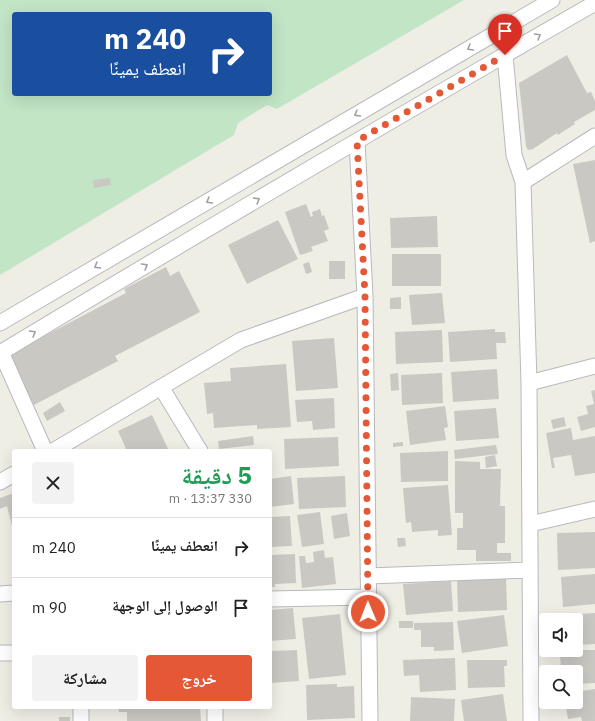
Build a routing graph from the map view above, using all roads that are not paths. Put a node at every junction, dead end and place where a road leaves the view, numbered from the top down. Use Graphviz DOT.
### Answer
graph roads {
  1 [pos="552,0"];
  2 [pos="595,4"];
  3 [pos="505,55"];
  4 [pos="595,136"];
  5 [pos="357,141"];
  6 [pos="523,182"];
  7 [pos="365,296"];
  8 [pos="0,323"];
  9 [pos="1,353"];
  10 [pos="595,366"];
  11 [pos="529,383"];
  12 [pos="161,387"];
  13 [pos="44,449"];
  14 [pos="56,449"];
  15 [pos="199,449"];
  16 [pos="12,475"];
  17 [pos="0,482"];
  18 [pos="595,510"];
  19 [pos="530,524"];
  20 [pos="530,570"];
  21 [pos="368,576"];
  22 [pos="12,593"];
  23 [pos="0,594"];
  24 [pos="368,597"];
  25 [pos="272,599"];
  26 [pos="0,653"];
  27 [pos="12,653"];
  28 [pos="81,709"];
  29 [pos="214,709"];
  30 [pos="81,721"];
  31 [pos="215,721"];
  32 [pos="370,721"];
  33 [pos="531,721"];
  1 -- 8 [label="street, one-way"];
  3 -- 2 [label="street, one-way"];
  3 -- 5 [label="street"];
  3 -- 6 [label="street"];
  4 -- 6 [label="street"];
  5 -- 7 [label="street"];
  9 -- 5 [label="street, one-way"];
  6 -- 11 [label="street"];
  7 -- 12 [label="street"];
  7 -- 21 [label="street"];
  9 -- 13 [label="street"];
  10 -- 11 [label="street"];
  11 -- 19 [label="street"];
  12 -- 14 [label="street"];
  12 -- 15 [label="street"];
  16 -- 17 [label="street"];
  18 -- 19 [label="street"];
  19 -- 20 [label="street"];
  20 -- 21 [label="street"];
  20 -- 33 [label="street"];
  21 -- 24 [label="street"];
  22 -- 23 [label="street"];
  24 -- 25 [label="street"];
  24 -- 32 [label="street"];
  26 -- 27 [label="street"];
  28 -- 30 [label="street"];
  29 -- 31 [label="street"];
}
